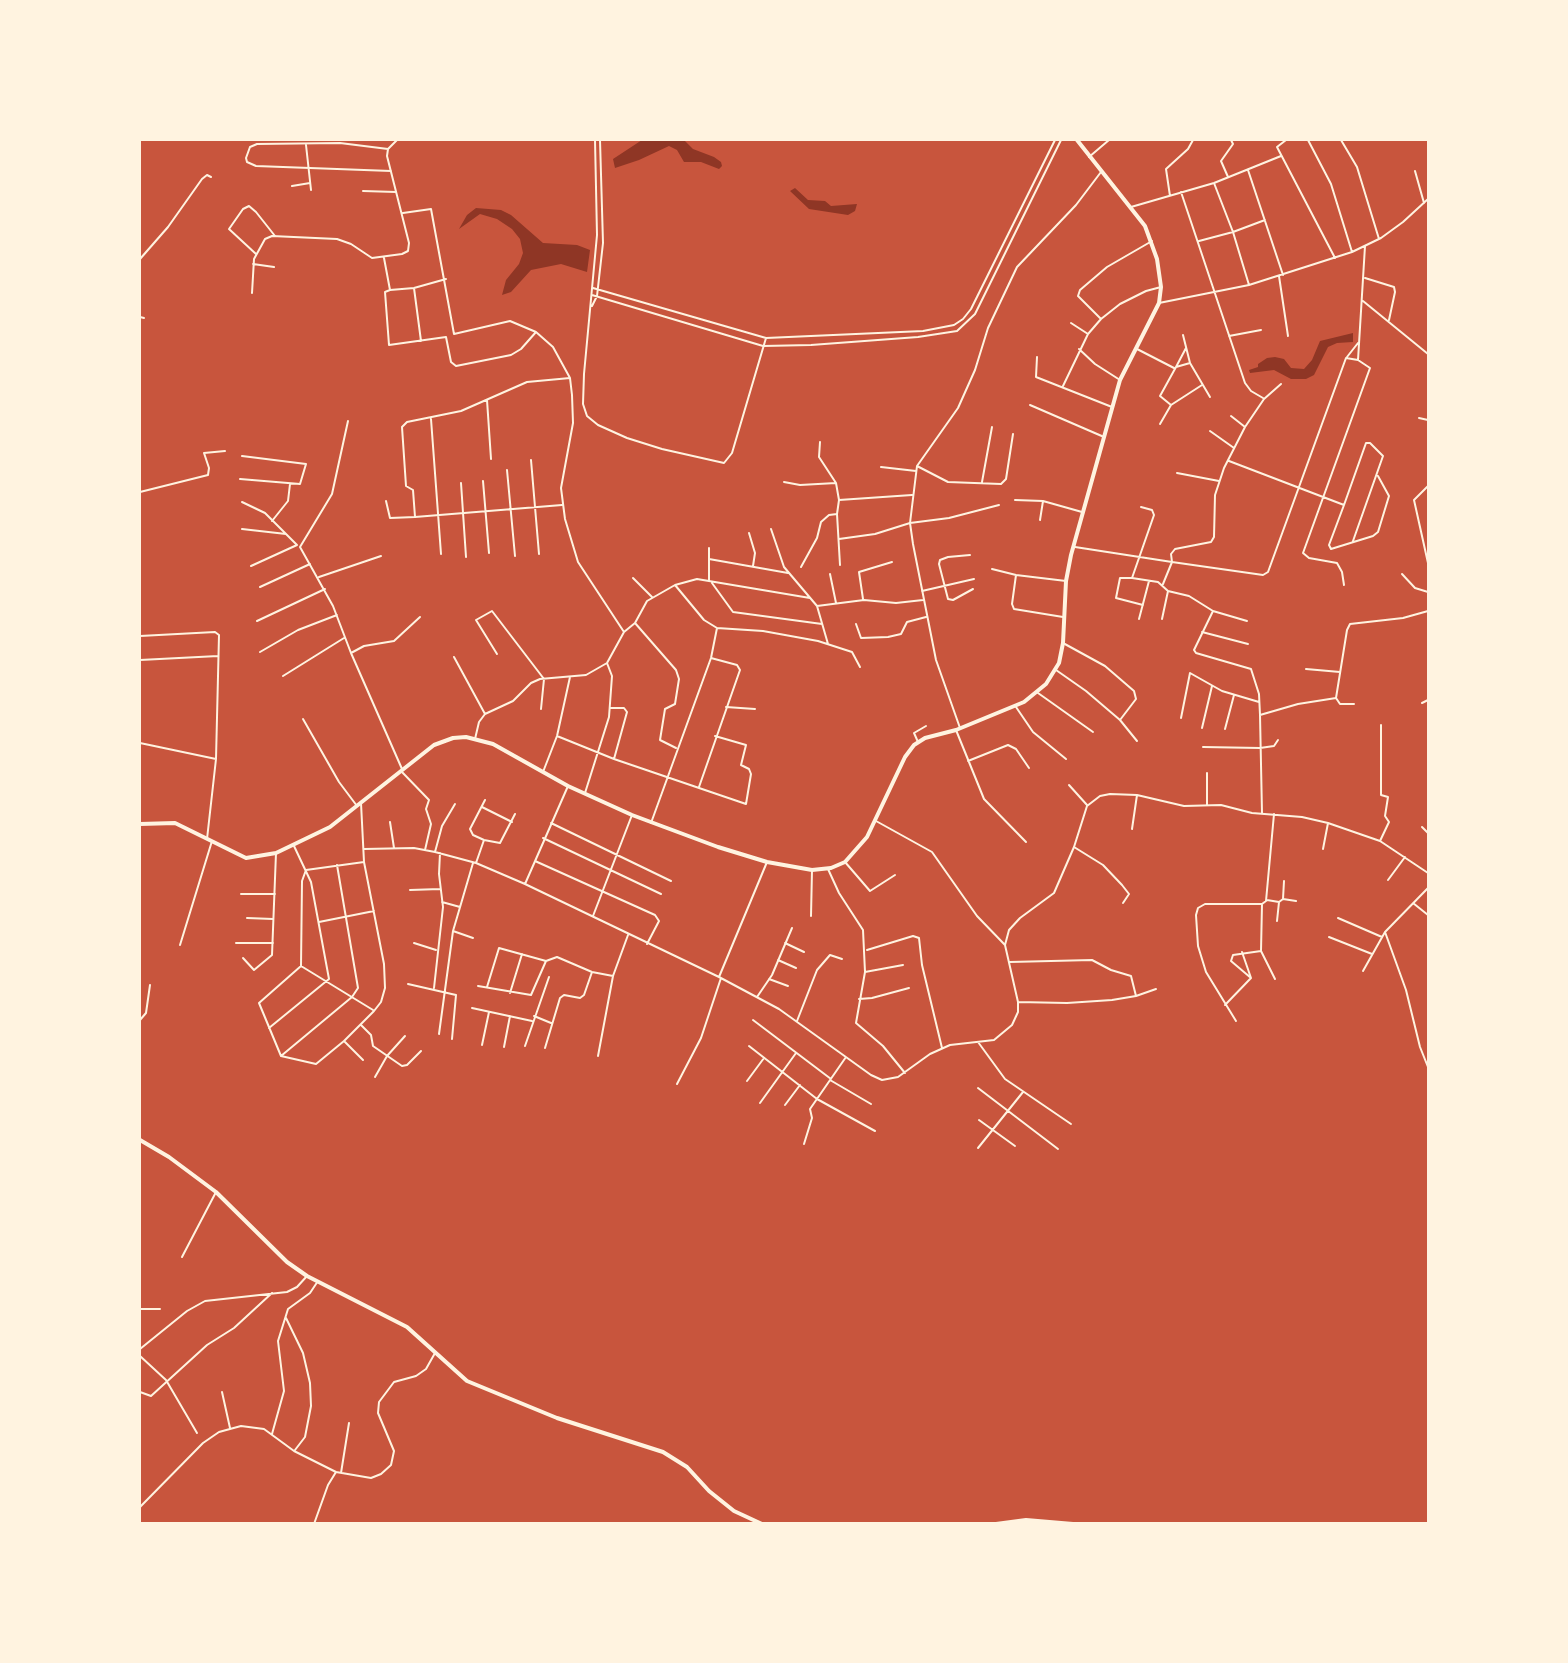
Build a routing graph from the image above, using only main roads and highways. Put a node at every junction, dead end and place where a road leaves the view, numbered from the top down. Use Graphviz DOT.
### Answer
graph roads {
  1 [pos="1077,140"];
  2 [pos="140,824"];
  3 [pos="140,1140"];
  4 [pos="762,1524"];
  5 [pos="996,1524"];
  6 [pos="1073,1524"];
  1 -- 2 [label="highway"];
  3 -- 4 [label="highway"];
  5 -- 6 [label="highway"];
}
